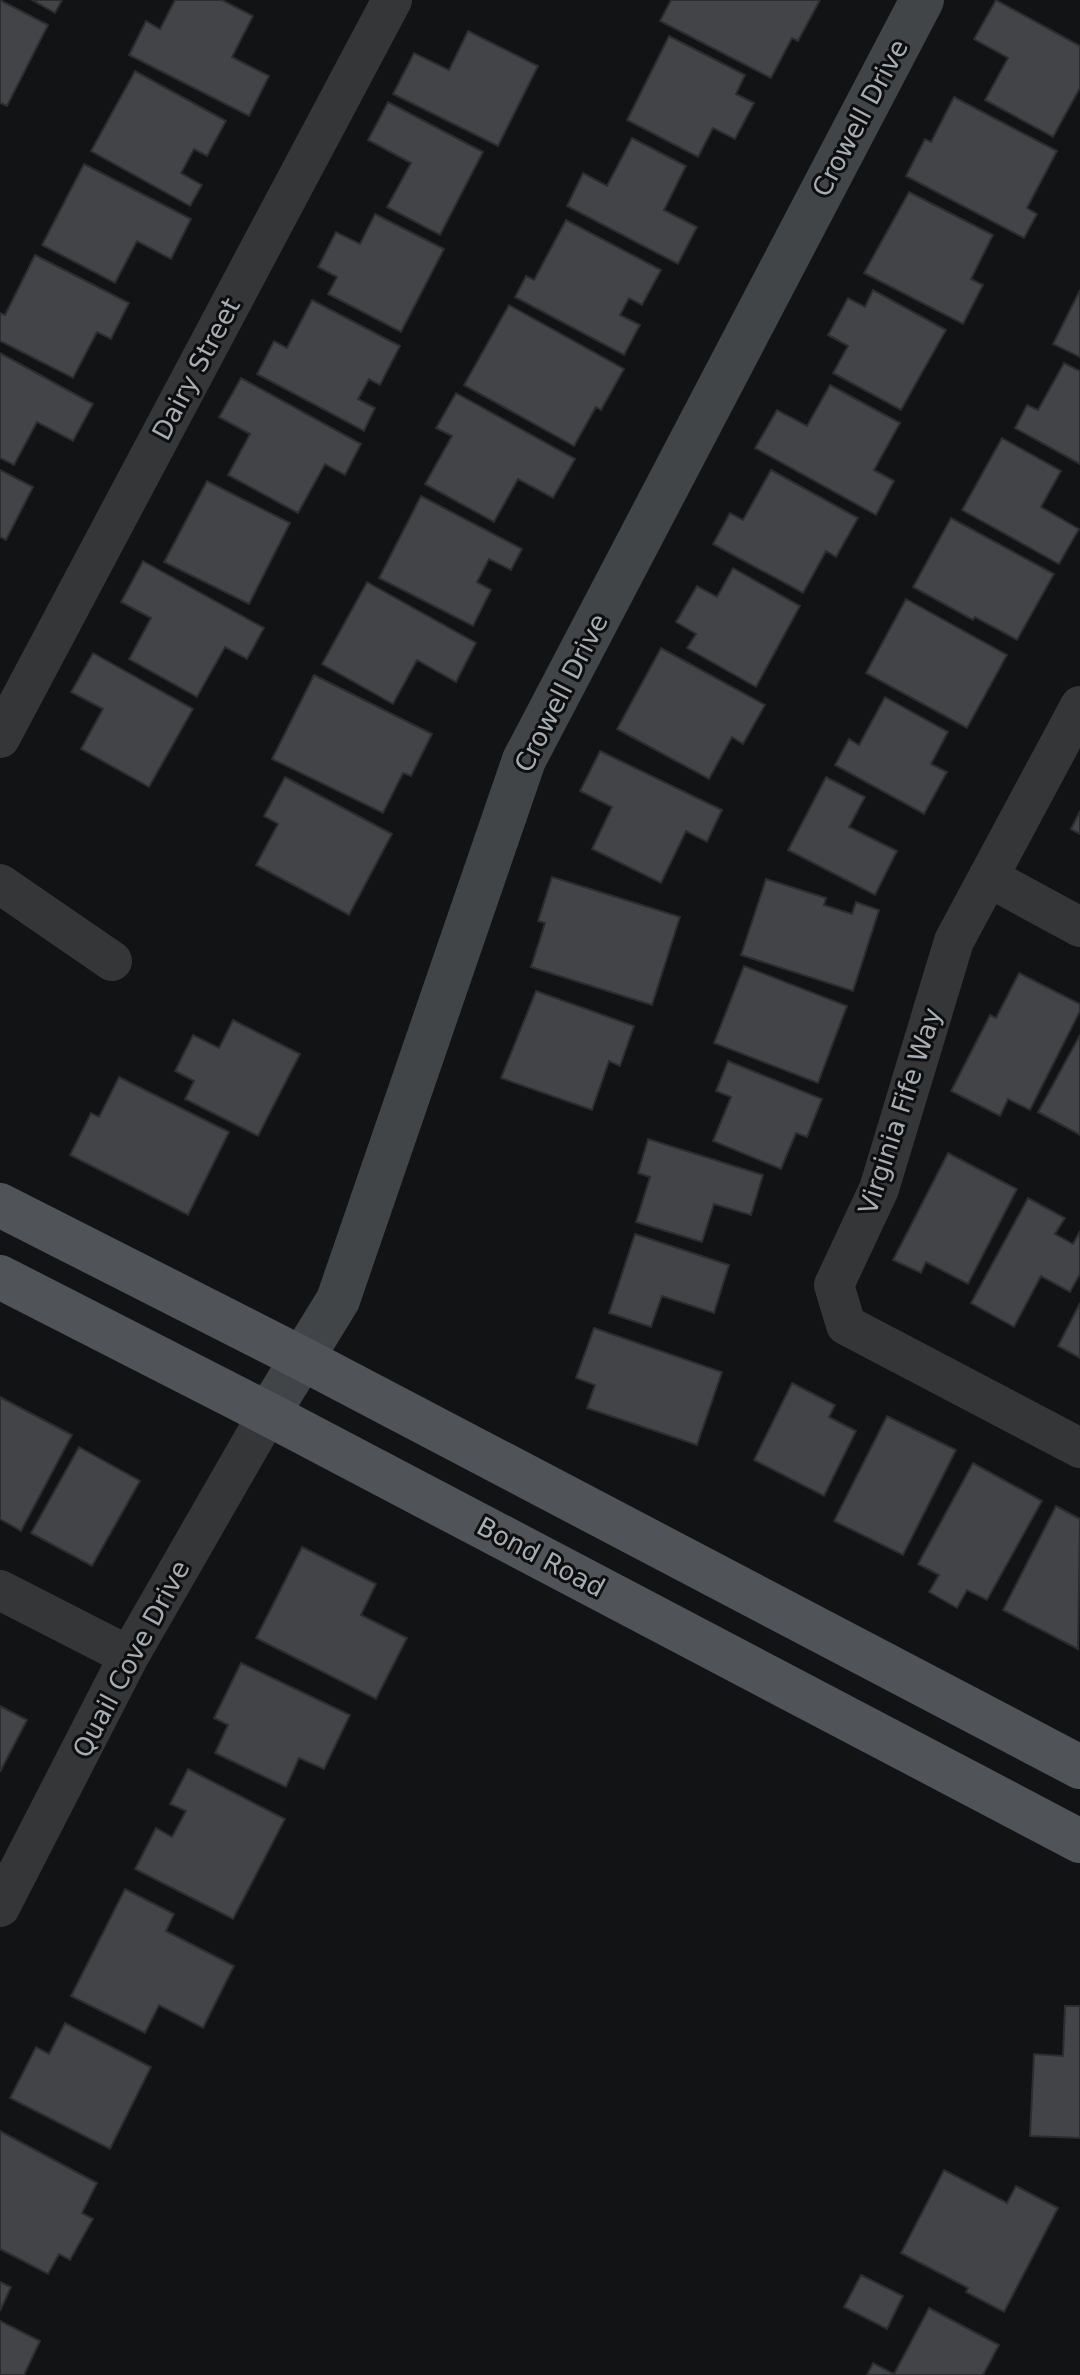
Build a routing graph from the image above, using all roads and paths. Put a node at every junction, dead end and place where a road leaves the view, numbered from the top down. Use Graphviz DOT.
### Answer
graph roads {
  1 [pos="392,0"];
  2 [pos="922,0"];
  3 [pos="1080,706"];
  4 [pos="0,738"];
  5 [pos="988,877"];
  6 [pos="0,884"];
  7 [pos="1080,927"];
  8 [pos="112,961"];
  9 [pos="0,1205"];
  10 [pos="0,1277"];
  11 [pos="301,1358"];
  12 [pos="268,1414"];
  13 [pos="1080,1448"];
  14 [pos="0,1590"];
  15 [pos="129,1656"];
  16 [pos="868,1730"];
  17 [pos="1080,1767"];
  18 [pos="1080,1811"];
  19 [pos="1080,1841"];
  20 [pos="0,1907"];
  1 -- 4 [label="street, Dairy Street"];
  2 -- 11 [label="street, Crowell Drive"];
  3 -- 5 [label="street, Virginia Fife Way"];
  5 -- 7 [label="street"];
  5 -- 13 [label="street, Virginia Fife Way"];
  6 -- 8 [label="street"];
  9 -- 11 [label="main road"];
  10 -- 12 [label="main road, Bond Road"];
  11 -- 12 [label="street, Crowell Drive"];
  11 -- 17 [label="main road"];
  12 -- 15 [label="street, Quail Cove Drive"];
  12 -- 16 [label="main road, Bond Road"];
  14 -- 15 [label="street"];
  15 -- 20 [label="street, Quail Cove Drive"];
  16 -- 18 [label="main road"];
  16 -- 19 [label="main road, Bond Road"];
}
